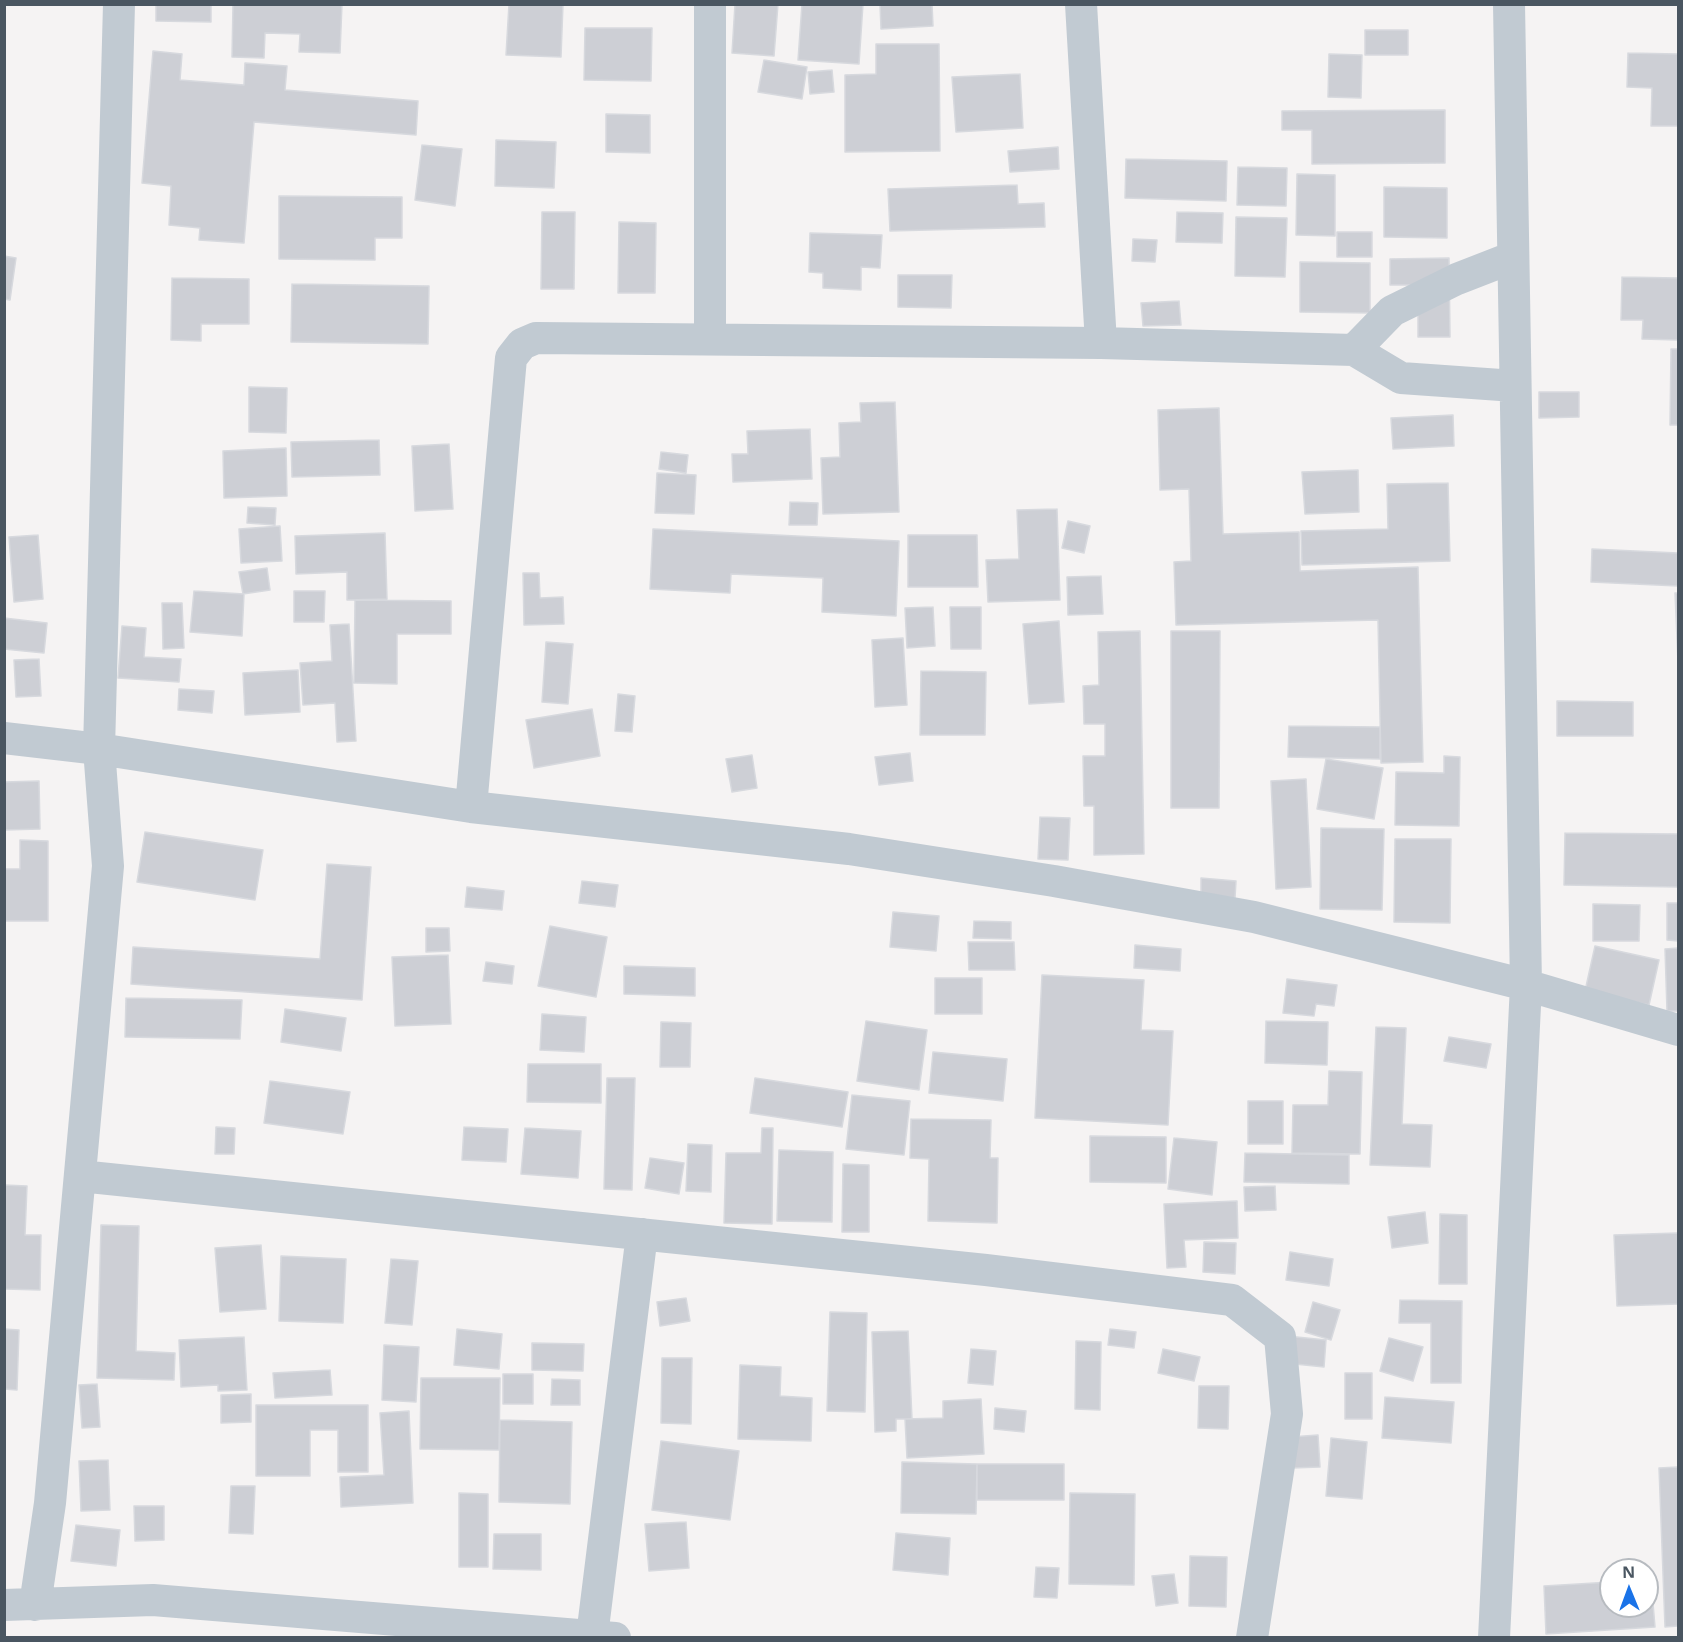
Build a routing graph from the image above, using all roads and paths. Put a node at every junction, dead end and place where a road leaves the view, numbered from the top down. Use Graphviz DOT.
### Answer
graph roads {
  1 [pos="119,4"];
  2 [pos="710,4"];
  3 [pos="1081,4"];
  4 [pos="1509,4"];
  5 [pos="1511,258"];
  6 [pos="710,339"];
  7 [pos="1101,343"];
  8 [pos="1354,350"];
  9 [pos="1515,386"];
  10 [pos="4,738"];
  11 [pos="99,749"];
  12 [pos="471,807"];
  13 [pos="1526,985"];
  14 [pos="1678,1030"];
  15 [pos="80,1176"];
  16 [pos="642,1234"];
  17 [pos="20,1605"];
  18 [pos="603,1637"];
  19 [pos="1252,1638"];
  20 [pos="1494,1638"];
  1 -- 11 [label="street"];
  2 -- 6 [label="street"];
  3 -- 7 [label="street"];
  4 -- 5 [label="street"];
  5 -- 8 [label="street"];
  5 -- 9 [label="street"];
  6 -- 7 [label="street"];
  6 -- 12 [label="street"];
  7 -- 8 [label="street"];
  8 -- 9 [label="street"];
  9 -- 13 [label="street"];
  10 -- 11 [label="street"];
  11 -- 12 [label="street"];
  11 -- 15 [label="street"];
  12 -- 13 [label="street"];
  13 -- 14 [label="street"];
  13 -- 20 [label="street"];
  15 -- 16 [label="street"];
  15 -- 17 [label="street"];
  16 -- 18 [label="street"];
  16 -- 19 [label="street"];
  17 -- 18 [label="street"];
}
